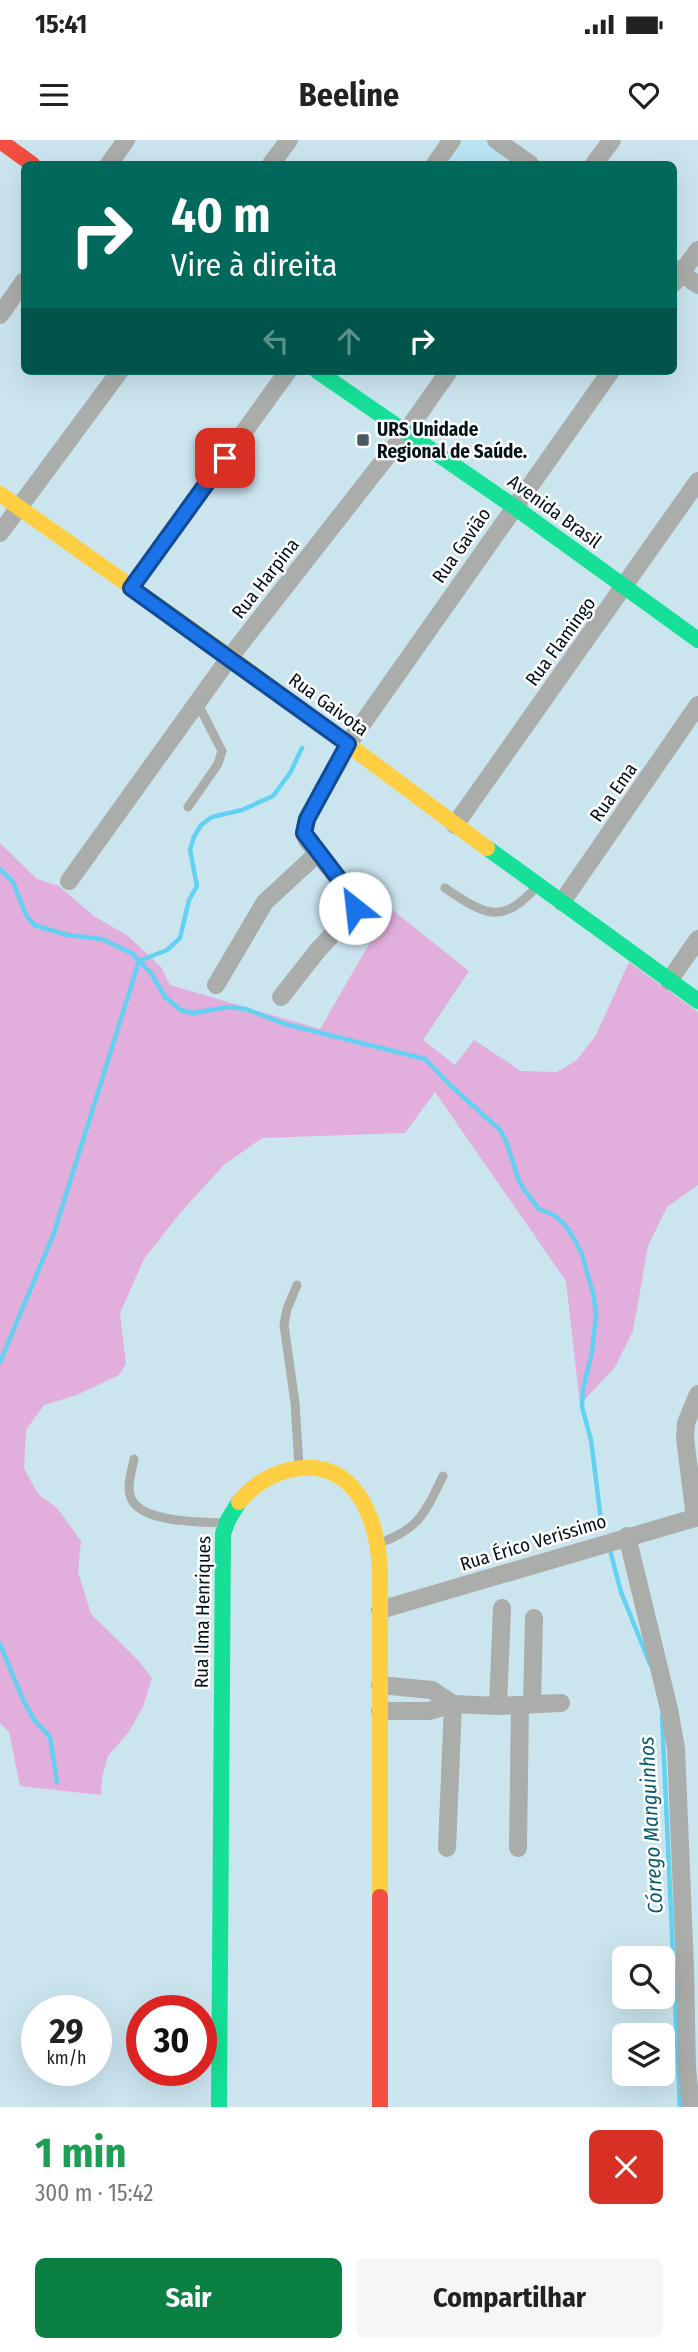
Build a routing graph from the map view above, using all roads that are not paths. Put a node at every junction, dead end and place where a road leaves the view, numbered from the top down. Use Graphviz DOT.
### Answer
graph roads {
  1 [pos="126,140"];
  2 [pos="289,140"];
  3 [pos="452,140"];
  4 [pos="496,140"];
  5 [pos="612,140"];
  6 [pos="0,141"];
  7 [pos="28,161"];
  8 [pos="111,161"];
  9 [pos="273,161"];
  10 [pos="437,161"];
  11 [pos="526,161"];
  12 [pos="596,161"];
  13 [pos="698,250"];
  14 [pos="677,274"];
  15 [pos="677,275"];
  16 [pos="698,285"];
  17 [pos="21,286"];
  18 [pos="0,315"];
  19 [pos="117,375"];
  20 [pos="285,375"];
  21 [pos="323,375"];
  22 [pos="446,375"];
  23 [pos="608,375"];
  24 [pos="406,432"];
  25 [pos="698,481"];
  26 [pos="0,494"];
  27 [pos="513,506"];
  28 [pos="19,508"];
  29 [pos="0,533"];
  30 [pos="131,588"];
  31 [pos="624,588"];
  32 [pos="698,640"];
  33 [pos="230,657"];
  34 [pos="197,702"];
  35 [pos="698,705"];
  36 [pos="348,744"];
  37 [pos="188,807"];
  38 [pos="455,825"];
  39 [pos="318,853"];
  40 [pos="69,881"];
  41 [pos="538,885"];
  42 [pos="445,888"];
  43 [pos="562,902"];
  44 [pos="698,939"];
  45 [pos="669,981"];
  46 [pos="216,985"];
  47 [pos="281,997"];
  48 [pos="698,1001"];
  49 [pos="296,1285"];
  50 [pos="698,1394"];
  51 [pos="134,1459"];
  52 [pos="299,1468"];
  53 [pos="443,1476"];
  54 [pos="696,1517"];
  55 [pos="226,1522"];
  56 [pos="623,1537"];
  57 [pos="378,1544"];
  58 [pos="502,1608"];
  59 [pos="380,1610"];
  60 [pos="534,1618"];
  61 [pos="380,1685"];
  62 [pos="561,1703"];
  63 [pos="453,1704"];
  64 [pos="526,1705"];
  65 [pos="498,1706"];
  66 [pos="380,1711"];
  67 [pos="447,1848"];
  68 [pos="518,1848"];
  69 [pos="219,2107"];
  70 [pos="380,2107"];
  71 [pos="691,2107"];
  1 -- 8 [label="street"];
  2 -- 9 [label="street"];
  3 -- 10 [label="street"];
  4 -- 11 [label="street"];
  5 -- 12 [label="street"];
  6 -- 7 [label="street"];
  13 -- 14 [label="street"];
  15 -- 16 [label="street"];
  17 -- 18 [label="street"];
  19 -- 28 [label="street"];
  20 -- 30 [label="street"];
  21 -- 24 [label="street, Avenida Brasil"];
  22 -- 24 [label="street, Rua Harpina"];
  23 -- 27 [label="street, Rua Gavião"];
  24 -- 27 [label="street, Avenida Brasil"];
  24 -- 33 [label="street, Rua Harpina"];
  25 -- 31 [label="street, Rua Flamingo"];
  26 -- 28 [label="street, Rua Gaivota"];
  27 -- 31 [label="street, Avenida Brasil"];
  27 -- 36 [label="street, Rua Gavião"];
  28 -- 29 [label="street"];
  28 -- 30 [label="street, Rua Gaivota"];
  30 -- 33 [label="street, Rua Gaivota"];
  31 -- 32 [label="street, Avenida Brasil"];
  31 -- 38 [label="street, Rua Flamingo"];
  33 -- 34 [label="street, Rua Harpina"];
  33 -- 36 [label="street, Rua Gaivota"];
  34 -- 37 [label="lane"];
  34 -- 40 [label="street, Rua Harpina"];
  35 -- 43 [label="street, Rua Ema"];
  36 -- 38 [label="street, Rua Gaivota"];
  36 -- 39 [label="street, Rua Gavião"];
  38 -- 41 [label="street, Rua Gaivota"];
  39 -- 46 [label="street"];
  39 -- 47 [label="street"];
  41 -- 42 [label="lane"];
  41 -- 43 [label="street, Rua Gaivota"];
  43 -- 45 [label="street, Rua Gaivota"];
  44 -- 45 [label="street"];
  45 -- 48 [label="street, Rua Gaivota"];
  49 -- 52 [label="lane"];
  50 -- 54 [label="street"];
  51 -- 55 [label="lane"];
  52 -- 55 [label="street, Rua Ilma Henriques"];
  52 -- 57 [label="street, Rua Ilma Henriques"];
  53 -- 57 [label="lane"];
  54 -- 56 [label="street, Rua Érico Verissimo"];
  55 -- 69 [label="street, Rua Ilma Henriques"];
  56 -- 59 [label="street, Rua Érico Verissimo"];
  56 -- 71 [label="street"];
  57 -- 59 [label="street, Rua Ilma Henriques"];
  58 -- 65 [label="street"];
  59 -- 61 [label="street, Rua Ilma Henriques"];
  60 -- 64 [label="street"];
  61 -- 63 [label="street"];
  61 -- 66 [label="street, Rua Ilma Henriques"];
  62 -- 64 [label="street"];
  63 -- 65 [label="street"];
  63 -- 66 [label="street"];
  63 -- 67 [label="street"];
  64 -- 65 [label="street"];
  64 -- 68 [label="street"];
  66 -- 70 [label="street, Rua Ilma Henriques"];
}
